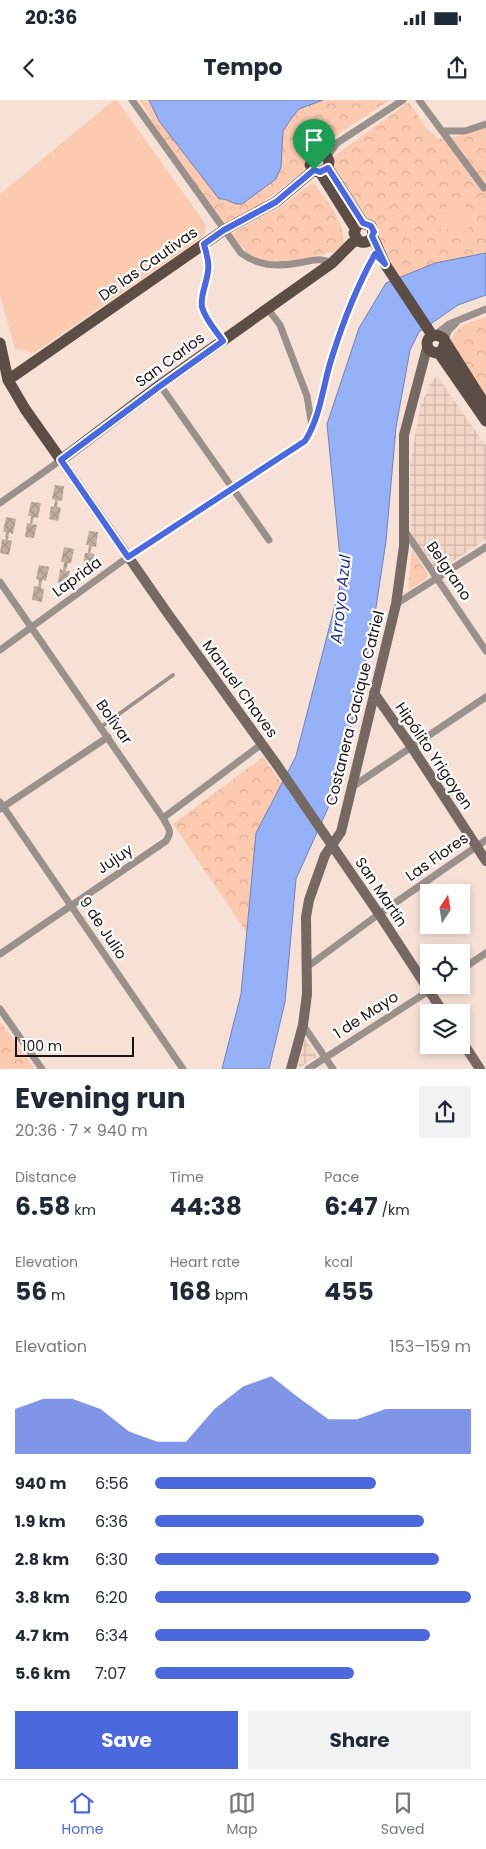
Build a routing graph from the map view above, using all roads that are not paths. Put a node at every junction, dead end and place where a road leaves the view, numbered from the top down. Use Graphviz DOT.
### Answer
graph roads {
  1 [pos="132,100"];
  2 [pos="404,100"];
  3 [pos="419,100"];
  4 [pos="486,124"];
  5 [pos="443,131"];
  6 [pos="311,154"];
  7 [pos="322,167"];
  8 [pos="484,188"];
  9 [pos="224,230"];
  10 [pos="362,234"];
  11 [pos="204,244"];
  12 [pos="375,254"];
  13 [pos="332,263"];
  14 [pos="385,264"];
  15 [pos="486,308"];
  16 [pos="268,309"];
  17 [pos="466,315"];
  18 [pos="431,333"];
  19 [pos="223,341"];
  20 [pos="0,343"];
  21 [pos="443,346"];
  22 [pos="428,348"];
  23 [pos="4,382"];
  24 [pos="160,386"];
  25 [pos="486,406"];
  26 [pos="486,421"];
  27 [pos="312,430"];
  28 [pos="61,460"];
  29 [pos="232,490"];
  30 [pos="0,503"];
  31 [pos="405,531"];
  32 [pos="269,540"];
  33 [pos="486,547"];
  34 [pos="128,557"];
  35 [pos="438,578"];
  36 [pos="0,582"];
  37 [pos="396,604"];
  38 [pos="30,628"];
  39 [pos="0,650"];
  40 [pos="486,651"];
  41 [pos="173,675"];
  42 [pos="374,693"];
  43 [pos="486,697"];
  44 [pos="101,727"];
  45 [pos="108,736"];
  46 [pos="262,744"];
  47 [pos="411,746"];
  48 [pos="352,787"];
  49 [pos="1,806"];
  50 [pos="163,818"];
  51 [pos="170,835"];
  52 [pos="486,840"];
  53 [pos="330,842"];
  54 [pos="476,847"];
  55 [pos="486,861"];
  56 [pos="71,906"];
  57 [pos="379,914"];
  58 [pos="486,953"];
  59 [pos="0,954"];
  60 [pos="470,964"];
  61 [pos="307,967"];
  62 [pos="420,978"];
  63 [pos="426,994"];
  64 [pos="0,1008"];
  65 [pos="303,1025"];
  66 [pos="470,1054"];
  67 [pos="325,1058"];
  68 [pos="42,1069"];
  69 [pos="183,1069"];
  70 [pos="291,1069"];
  71 [pos="308,1069"];
  72 [pos="333,1069"];
  73 [pos="480,1069"];
  1 -- 9 [label="street"];
  2 -- 7 [label="street"];
  3 -- 5 [label="street"];
  4 -- 5 [label="street"];
  5 -- 8 [label="street"];
  6 -- 7 [label="main road"];
  7 -- 9 [label="main road, De las Cautivas"];
  7 -- 10 [label="main road"];
  9 -- 11 [label="main road, De las Cautivas"];
  9 -- 13 [label="street"];
  10 -- 12 [label="main road"];
  10 -- 13 [label="main road, San Carlos"];
  10 -- 14 [label="main road"];
  11 -- 19 [label="street"];
  11 -- 23 [label="main road, De las Cautivas"];
  12 -- 14 [label="main road"];
  12 -- 27 [label="street, Laprida"];
  13 -- 16 [label="main road, San Carlos"];
  14 -- 18 [label="main road"];
  15 -- 17 [label="street"];
  16 -- 19 [label="main road, San Carlos"];
  16 -- 27 [label="street"];
  17 -- 18 [label="street"];
  17 -- 21 [label="street"];
  18 -- 21 [label="main road"];
  18 -- 22 [label="main road"];
  19 -- 24 [label="main road, San Carlos"];
  20 -- 23 [label="main road"];
  21 -- 22 [label="main road"];
  21 -- 25 [label="main road"];
  21 -- 26 [label="main road"];
  22 -- 31 [label="street, Costanera Cacique Catriel"];
  23 -- 28 [label="main road"];
  24 -- 28 [label="main road, San Carlos"];
  24 -- 29 [label="street"];
  27 -- 29 [label="street, Laprida"];
  28 -- 30 [label="street, San Carlos"];
  28 -- 34 [label="street, Manuel Chaves"];
  29 -- 32 [label="street"];
  29 -- 34 [label="street, Laprida"];
  31 -- 35 [label="street, Belgrano"];
  31 -- 37 [label="street, Costanera Cacique Catriel"];
  33 -- 35 [label="street"];
  34 -- 38 [label="street, Laprida"];
  34 -- 46 [label="street, Manuel Chaves"];
  35 -- 37 [label="street"];
  35 -- 40 [label="street, Belgrano"];
  36 -- 38 [label="street, Bolívar"];
  37 -- 42 [label="street, Costanera Cacique Catriel"];
  38 -- 39 [label="street, Laprida"];
  38 -- 44 [label="street, Bolívar"];
  41 -- 44 [label="lane"];
  42 -- 47 [label="street, Hipólito Yrigoyen"];
  42 -- 48 [label="street, Costanera Cacique Catriel"];
  43 -- 47 [label="street"];
  44 -- 45 [label="street, Bolívar"];
  45 -- 49 [label="street"];
  45 -- 50 [label="street, Bolívar"];
  46 -- 50 [label="street"];
  46 -- 53 [label="street, Manuel Chaves"];
  47 -- 48 [label="street"];
  47 -- 54 [label="street, Hipólito Yrigoyen"];
  48 -- 53 [label="street, Costanera Cacique Catriel"];
  49 -- 56 [label="street, 9 de Julio"];
  50 -- 51 [label="street, Bolívar"];
  51 -- 56 [label="street, Jujuy"];
  52 -- 54 [label="street, Las Flores"];
  53 -- 57 [label="street, San Martín"];
  53 -- 61 [label="street, Costanera Cacique Catriel"];
  54 -- 55 [label="street, Hipólito Yrigoyen"];
  54 -- 57 [label="street, Las Flores"];
  56 -- 59 [label="street, Jujuy"];
  56 -- 69 [label="street, 9 de Julio"];
  57 -- 61 [label="street, Las Flores"];
  57 -- 62 [label="street, San Martín"];
  58 -- 60 [label="street"];
  61 -- 65 [label="street, Costanera Cacique Catriel"];
  63 -- 67 [label="street, 1 de Mayo"];
  64 -- 68 [label="street"];
  65 -- 67 [label="street"];
  65 -- 70 [label="street, Costanera Cacique Catriel"];
  66 -- 73 [label="street"];
  67 -- 71 [label="street, 1 de Mayo"];
  67 -- 72 [label="street"];
}
